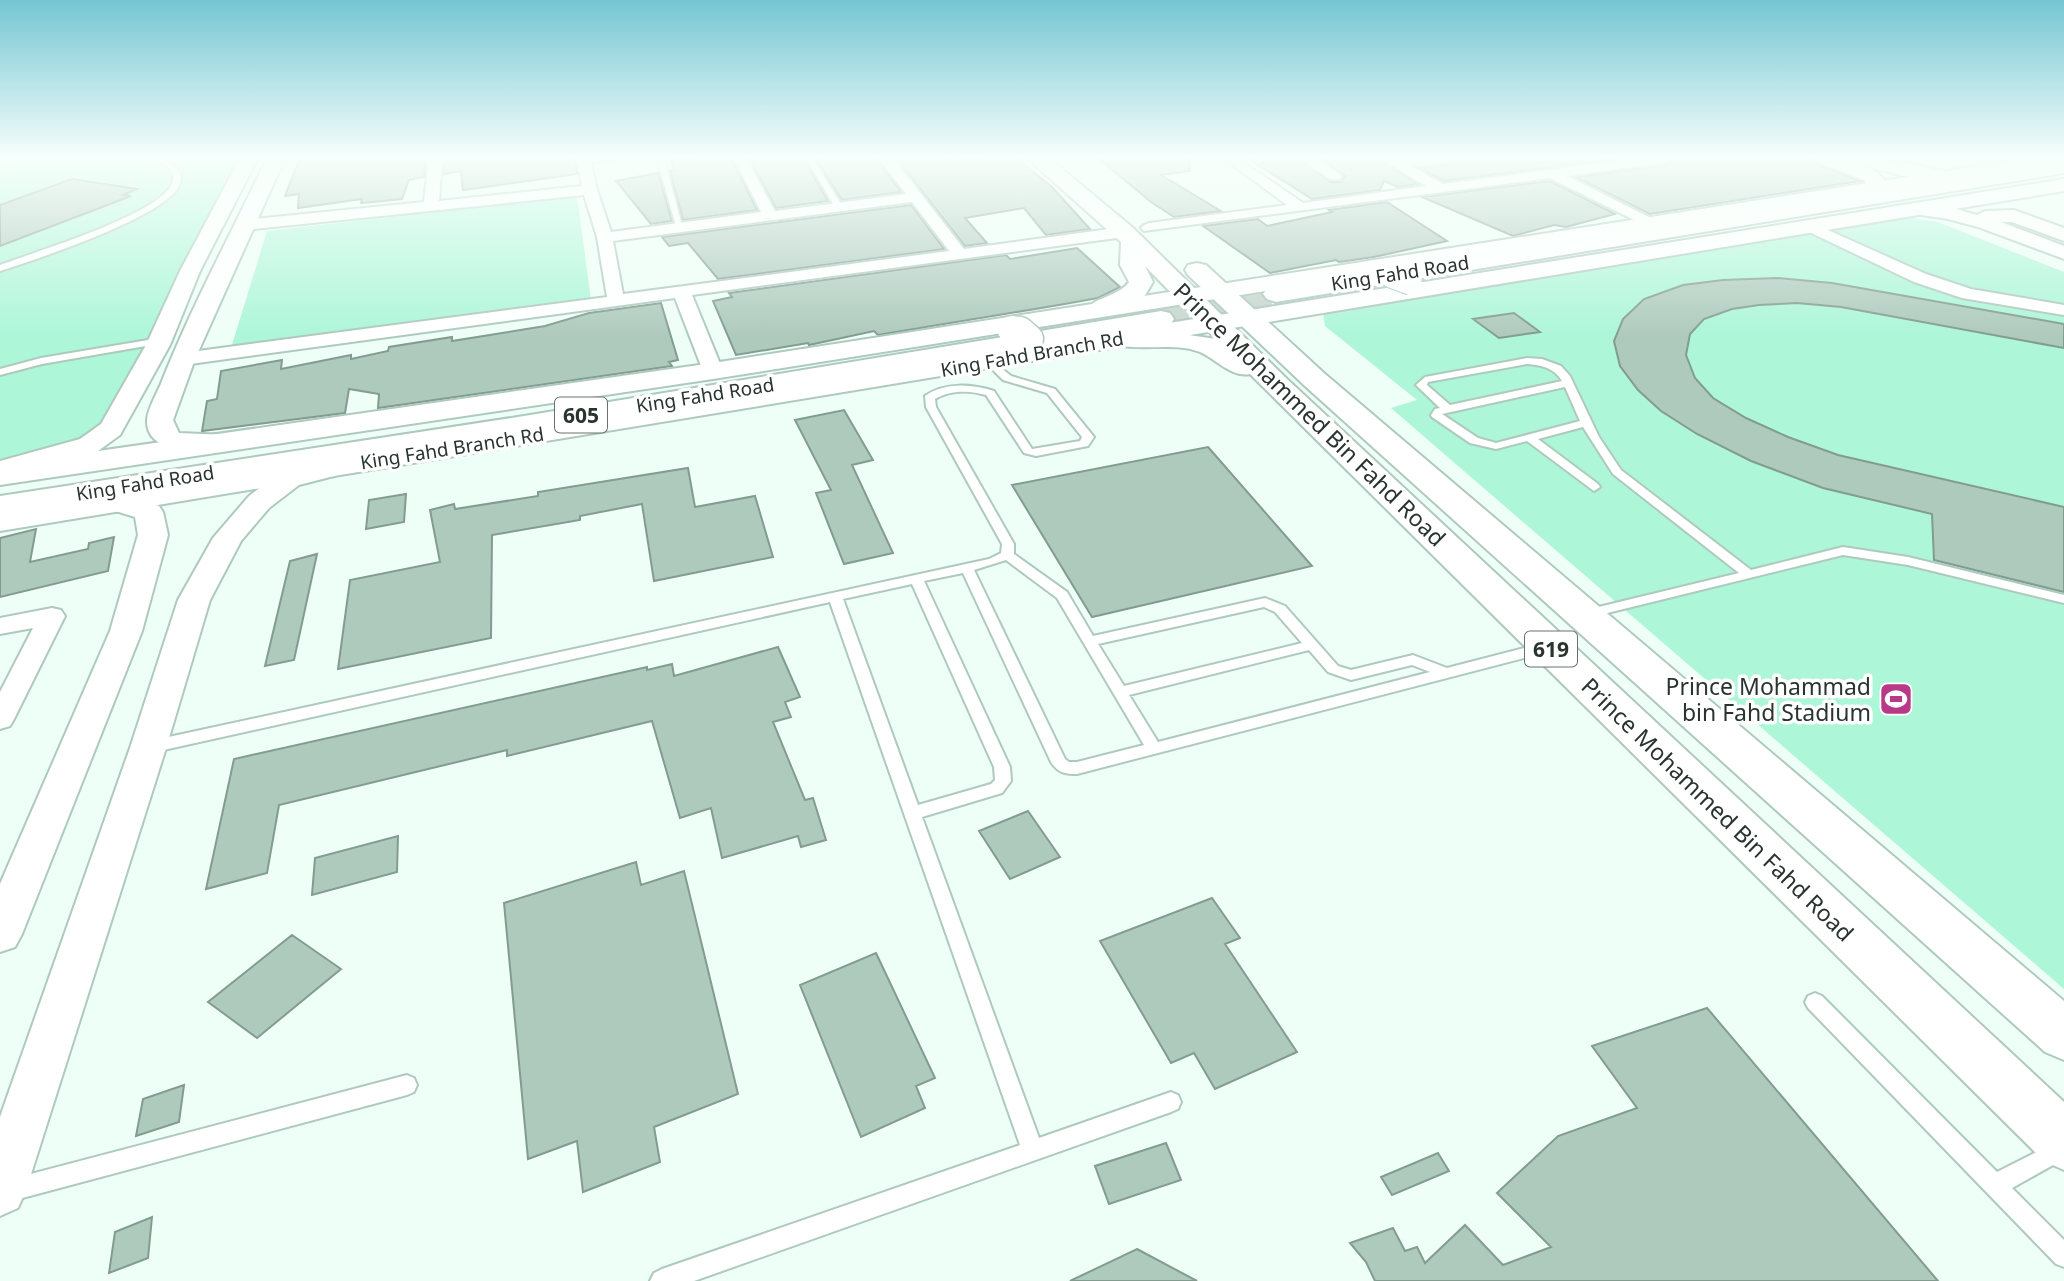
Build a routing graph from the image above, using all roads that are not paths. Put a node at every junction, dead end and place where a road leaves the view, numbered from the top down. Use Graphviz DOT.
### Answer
graph roads {
  1 [pos="125,218"];
  2 [pos="218,218"];
  3 [pos="248,218"];
  4 [pos="324,218"];
  5 [pos="599,218"];
  6 [pos="677,218"];
  7 [pos="755,218"];
  8 [pos="932,218"];
  9 [pos="1122,218"];
  10 [pos="1132,218"];
  11 [pos="1258,218"];
  12 [pos="1640,218"];
  13 [pos="1683,218"];
  14 [pos="1756,218"];
  15 [pos="1788,218"];
  16 [pos="1864,218"];
  17 [pos="1967,218"];
  18 [pos="1985,218"];
  19 [pos="2031,218"];
  20 [pos="1650,223"];
  21 [pos="1985,223"];
  22 [pos="245,225"];
  23 [pos="680,227"];
  24 [pos="1810,227"];
  25 [pos="2064,235"];
  26 [pos="605,237"];
  27 [pos="1155,241"];
  28 [pos="2064,253"];
  29 [pos="960,254"];
  30 [pos="0,268"];
  31 [pos="1407,272"];
  32 [pos="1326,276"];
  33 [pos="1449,285"];
  34 [pos="682,293"];
  35 [pos="616,302"];
  36 [pos="1220,306"];
  37 [pos="1330,306"];
  38 [pos="1099,310"];
  39 [pos="2064,310"];
  40 [pos="972,329"];
  41 [pos="1117,339"];
  42 [pos="160,341"];
  43 [pos="183,359"];
  44 [pos="990,362"];
  45 [pos="713,371"];
  46 [pos="0,372"];
  47 [pos="1315,380"];
  48 [pos="1568,383"];
  49 [pos="1277,386"];
  50 [pos="163,409"];
  51 [pos="1448,409"];
  52 [pos="120,416"];
  53 [pos="1586,423"];
  54 [pos="1530,438"];
  55 [pos="242,440"];
  56 [pos="342,465"];
  57 [pos="0,472"];
  58 [pos="0,486"];
  59 [pos="1594,487"];
  60 [pos="119,503"];
  61 [pos="0,506"];
  62 [pos="0,521"];
  63 [pos="1007,555"];
  64 [pos="967,568"];
  65 [pos="1749,574"];
  66 [pos="917,580"];
  67 [pos="835,597"];
  68 [pos="2064,599"];
  69 [pos="1582,615"];
  70 [pos="0,625"];
  71 [pos="1090,642"];
  72 [pos="1311,645"];
  73 [pos="1549,646"];
  74 [pos="1446,673"];
  75 [pos="1120,692"];
  76 [pos="0,719"];
  77 [pos="148,748"];
  78 [pos="1154,748"];
  79 [pos="912,813"];
  80 [pos="0,934"];
  81 [pos="1815,1002"];
  82 [pos="2064,1035"];
  83 [pos="407,1085"];
  84 [pos="1171,1102"];
  85 [pos="2064,1141"];
  86 [pos="2064,1148"];
  87 [pos="1032,1151"];
  88 [pos="1995,1185"];
  89 [pos="0,1191"];
  90 [pos="2064,1256"];
  91 [pos="662,1281"];
  1 -- 30 [label="lane"];
  2 -- 42 [label="street"];
  3 -- 22 [label="street"];
  4 -- 22 [label="street"];
  5 -- 26 [label="street"];
  6 -- 23 [label="lane"];
  7 -- 23 [label="street"];
  8 -- 29 [label="street"];
  9 -- 27 [label="main road, Prince Mohammed Bin Fahd Road / 619"];
  10 -- 27 [label="main road, Prince Mohammed Bin Fahd Road / 619"];
  11 -- 27 [label="street"];
  12 -- 20 [label="street"];
  13 -- 20 [label="main road, King Fahd Branch Rd"];
  14 -- 36 [label="main road, King Fahd Road / 605"];
  15 -- 36 [label="main road, King Fahd Road / 605"];
  16 -- 24 [label="main road, King Fahd Branch Rd"];
  17 -- 21 [label="street"];
  18 -- 21 [label="street"];
  19 -- 25 [label="street"];
  20 -- 31 [label="main road, King Fahd Branch Rd"];
  21 -- 28 [label="street"];
  22 -- 43 [label="street"];
  23 -- 26 [label="street"];
  24 -- 33 [label="main road, King Fahd Branch Rd"];
  24 -- 39 [label="street"];
  26 -- 35 [label="street"];
  27 -- 29 [label="street"];
  27 -- 32 [label="main road"];
  27 -- 36 [label="main road, Prince Mohammed Bin Fahd Road / 619"];
  27 -- 38 [label="main road"];
  29 -- 34 [label="street"];
  31 -- 32 [label="main road, King Fahd Branch Rd"];
  31 -- 33 [label="main road"];
  32 -- 36 [label="main road, King Fahd Branch Rd"];
  33 -- 37 [label="main road, King Fahd Branch Rd"];
  34 -- 35 [label="street"];
  34 -- 45 [label="street"];
  35 -- 43 [label="street"];
  36 -- 37 [label="main road, King Fahd Branch Rd"];
  36 -- 38 [label="main road, King Fahd Branch Rd"];
  36 -- 41 [label="main road, King Fahd Branch Rd"];
  36 -- 47 [label="main road, Prince Mohammed Bin Fahd Road / 619"];
  36 -- 49 [label="main road, Prince Mohammed Bin Fahd Road / 619"];
  36 -- 58 [label="main road, King Fahd Road / 605"];
  36 -- 61 [label="main road, King Fahd Road / 605"];
  37 -- 47 [label="main road"];
  38 -- 40 [label="main road, King Fahd Branch Rd"];
  40 -- 44 [label="main road"];
  40 -- 45 [label="main road, King Fahd Branch Rd"];
  41 -- 44 [label="main road, King Fahd Branch Rd"];
  41 -- 49 [label="main road"];
  42 -- 46 [label="lane"];
  42 -- 52 [label="street"];
  43 -- 50 [label="street"];
  44 -- 56 [label="main road, King Fahd Branch Rd"];
  44 -- 63 [label="lane"];
  45 -- 55 [label="main road, King Fahd Branch Rd"];
  47 -- 69 [label="main road, Prince Mohammed Bin Fahd Road / 619"];
  48 -- 51 [label="lane"];
  48 -- 51 [label="lane"];
  48 -- 53 [label="lane"];
  49 -- 73 [label="main road, Prince Mohammed Bin Fahd Road / 619"];
  50 -- 52 [label="street"];
  50 -- 55 [label="street"];
  51 -- 54 [label="lane"];
  52 -- 57 [label="street"];
  53 -- 54 [label="lane"];
  53 -- 65 [label="lane"];
  54 -- 59 [label="lane"];
  55 -- 57 [label="main road, King Fahd Branch Rd"];
  56 -- 60 [label="main road, King Fahd Branch Rd"];
  56 -- 77 [label="street"];
  60 -- 62 [label="main road, King Fahd Branch Rd"];
  60 -- 80 [label="street"];
  63 -- 64 [label="lane"];
  63 -- 71 [label="lane"];
  64 -- 66 [label="lane"];
  64 -- 78 [label="lane"];
  65 -- 68 [label="lane"];
  65 -- 69 [label="lane"];
  66 -- 67 [label="lane"];
  66 -- 79 [label="lane"];
  67 -- 77 [label="lane"];
  67 -- 79 [label="lane"];
  69 -- 82 [label="main road, Prince Mohammed Bin Fahd Road / 619"];
  70 -- 76 [label="street"];
  71 -- 72 [label="lane"];
  71 -- 75 [label="lane"];
  72 -- 74 [label="lane"];
  72 -- 75 [label="lane"];
  73 -- 74 [label="lane"];
  73 -- 85 [label="main road, Prince Mohammed Bin Fahd Road / 619"];
  74 -- 78 [label="lane"];
  75 -- 78 [label="lane"];
  77 -- 89 [label="street"];
  79 -- 87 [label="lane"];
  81 -- 88 [label="lane"];
  83 -- 89 [label="lane"];
  84 -- 87 [label="lane"];
  86 -- 88 [label="lane"];
  87 -- 91 [label="lane"];
  88 -- 90 [label="lane"];
}
